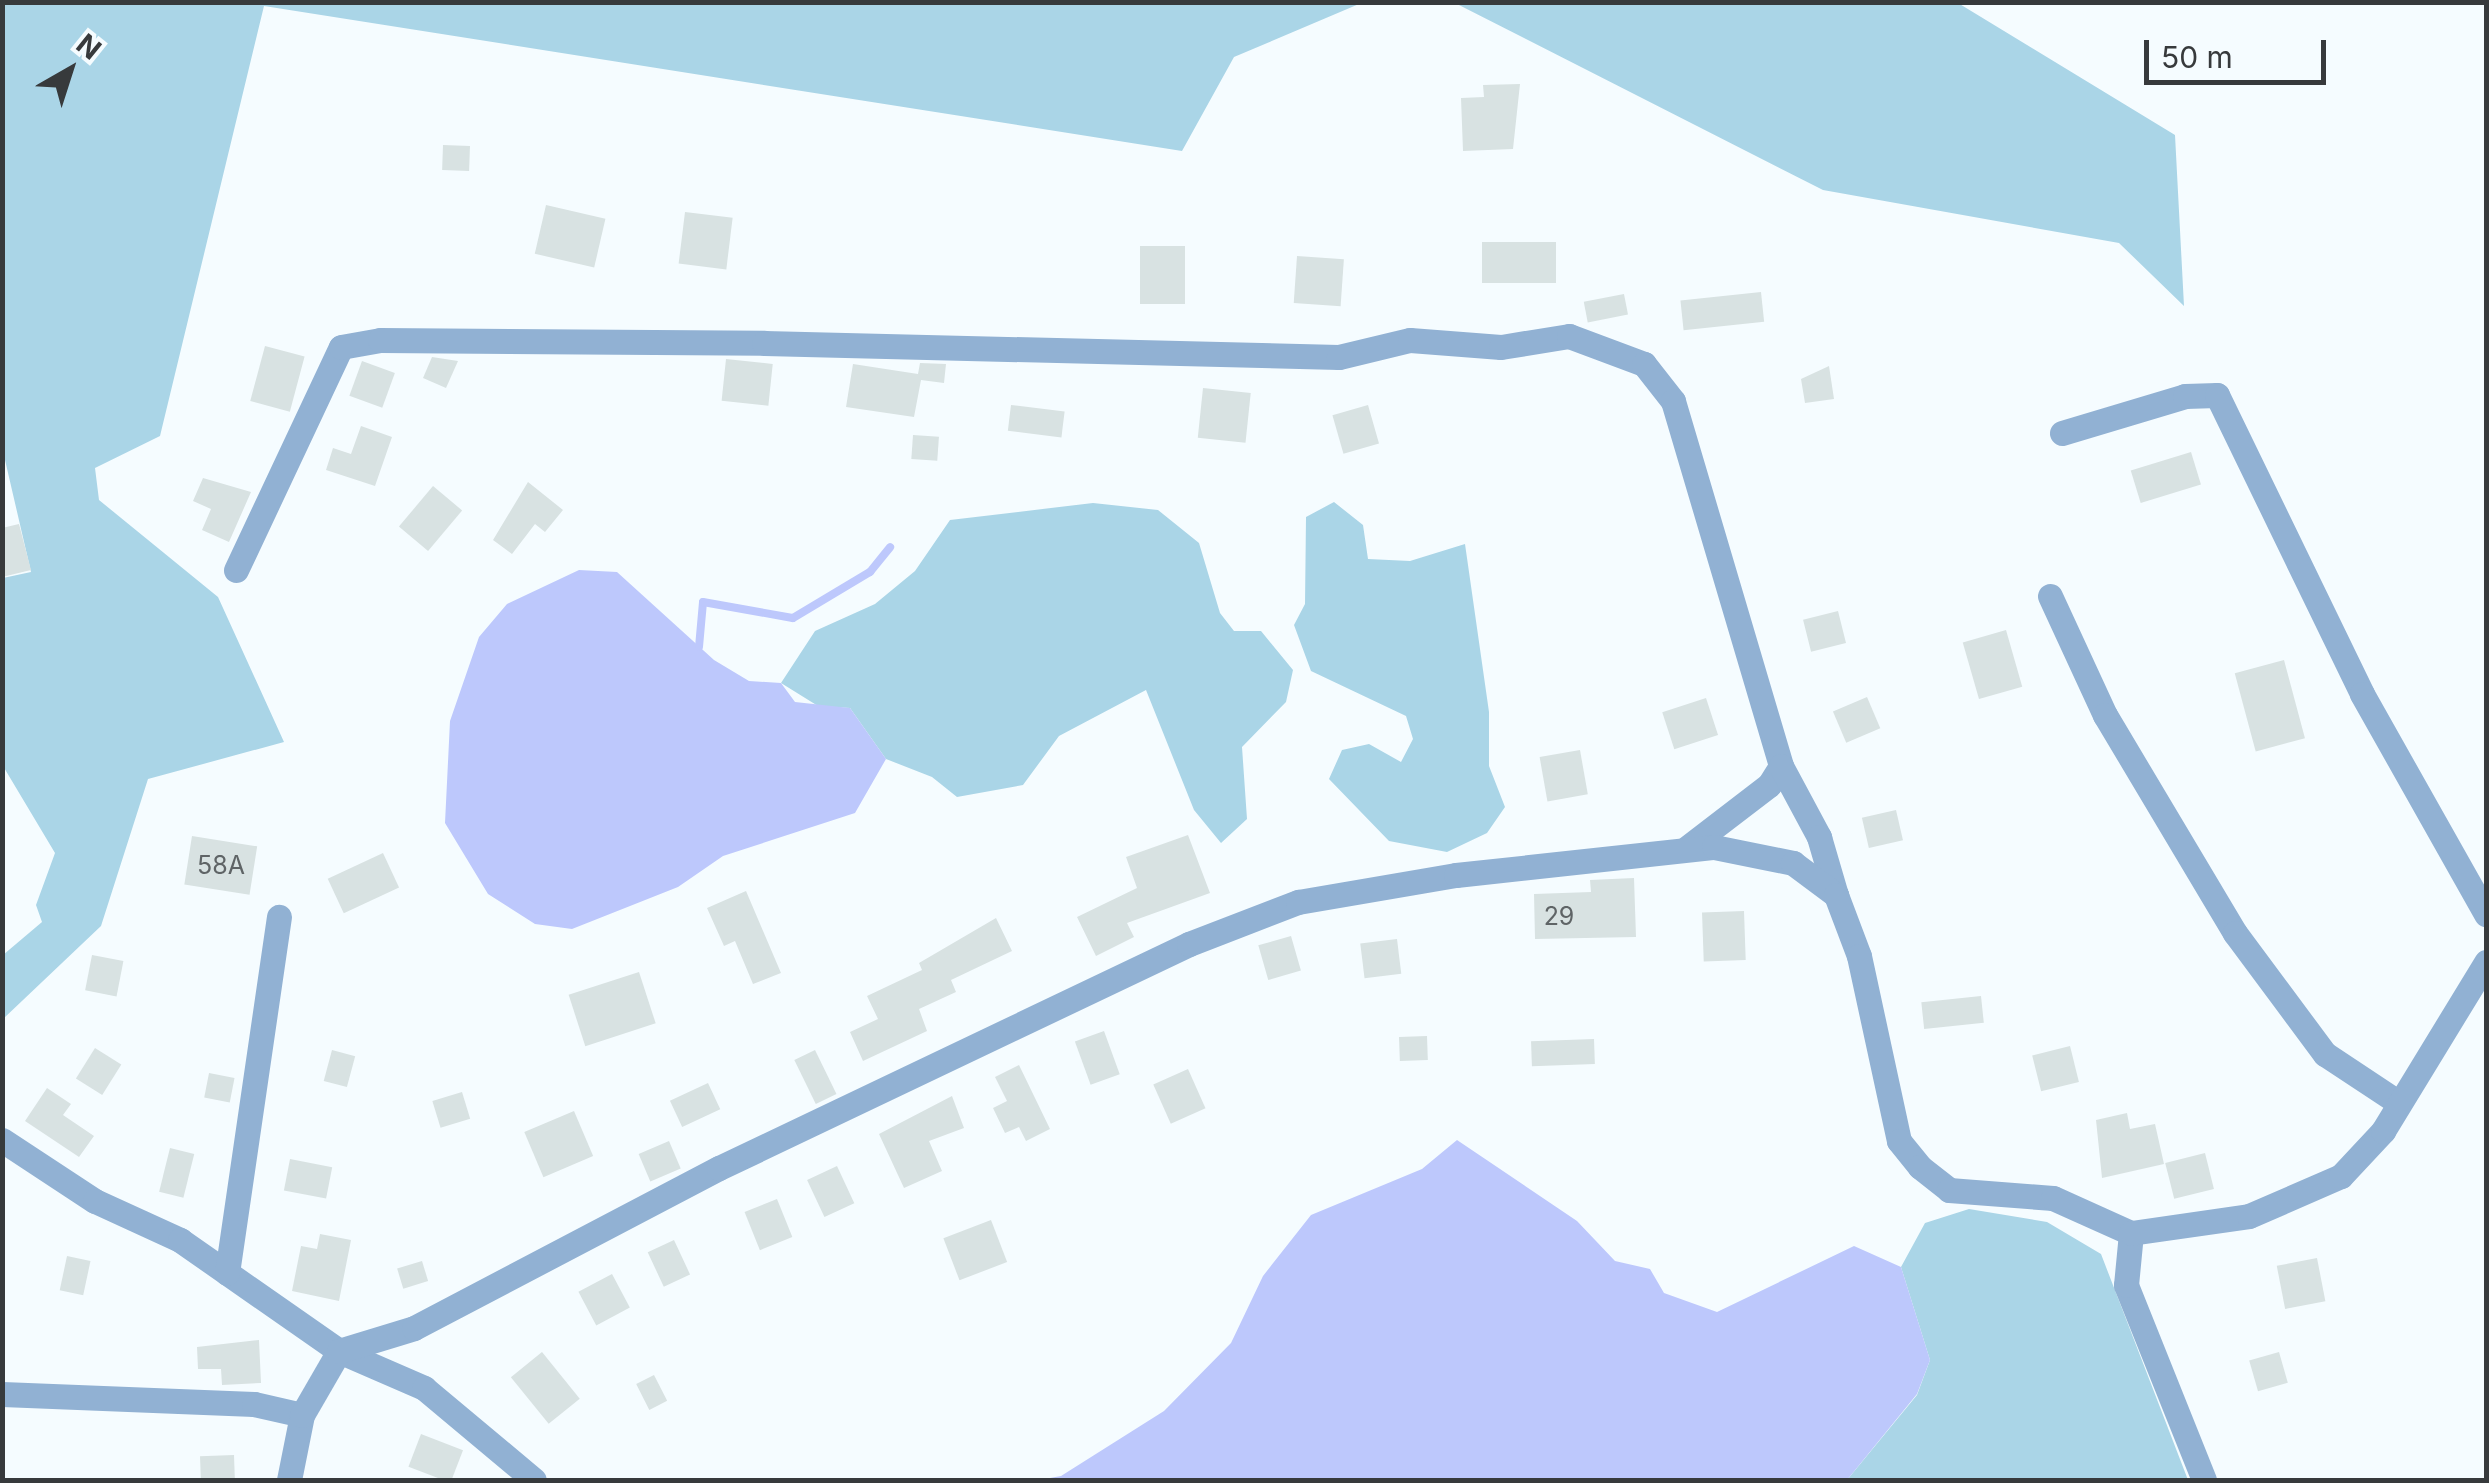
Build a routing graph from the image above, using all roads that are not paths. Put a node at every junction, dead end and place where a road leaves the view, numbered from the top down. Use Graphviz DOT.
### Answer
graph roads {
  1 [pos="2062,432"];
  2 [pos="236,570"];
  3 [pos="2050,596"];
  4 [pos="1780,766"];
  5 [pos="1686,849"];
  6 [pos="1836,895"];
  7 [pos="2486,914"];
  8 [pos="278,917"];
  9 [pos="2486,962"];
  10 [pos="2400,1103"];
  11 [pos="2,1140"];
  12 [pos="2131,1233"];
  13 [pos="227,1273"];
  14 [pos="339,1351"];
  15 [pos="2,1394"];
  16 [pos="302,1415"];
  17 [pos="289,1480"];
  18 [pos="534,1480"];
  19 [pos="2204,1480"];
  1 -- 7 [label="street"];
  2 -- 4 [label="street"];
  3 -- 10 [label="street"];
  4 -- 5 [label="street"];
  4 -- 6 [label="street"];
  5 -- 6 [label="street"];
  5 -- 14 [label="street"];
  6 -- 12 [label="street"];
  8 -- 13 [label="street"];
  9 -- 10 [label="street"];
  10 -- 12 [label="street"];
  11 -- 13 [label="street"];
  12 -- 19 [label="street"];
  13 -- 14 [label="street"];
  14 -- 16 [label="street"];
  14 -- 18 [label="street"];
  15 -- 16 [label="street"];
  16 -- 17 [label="street"];
}
